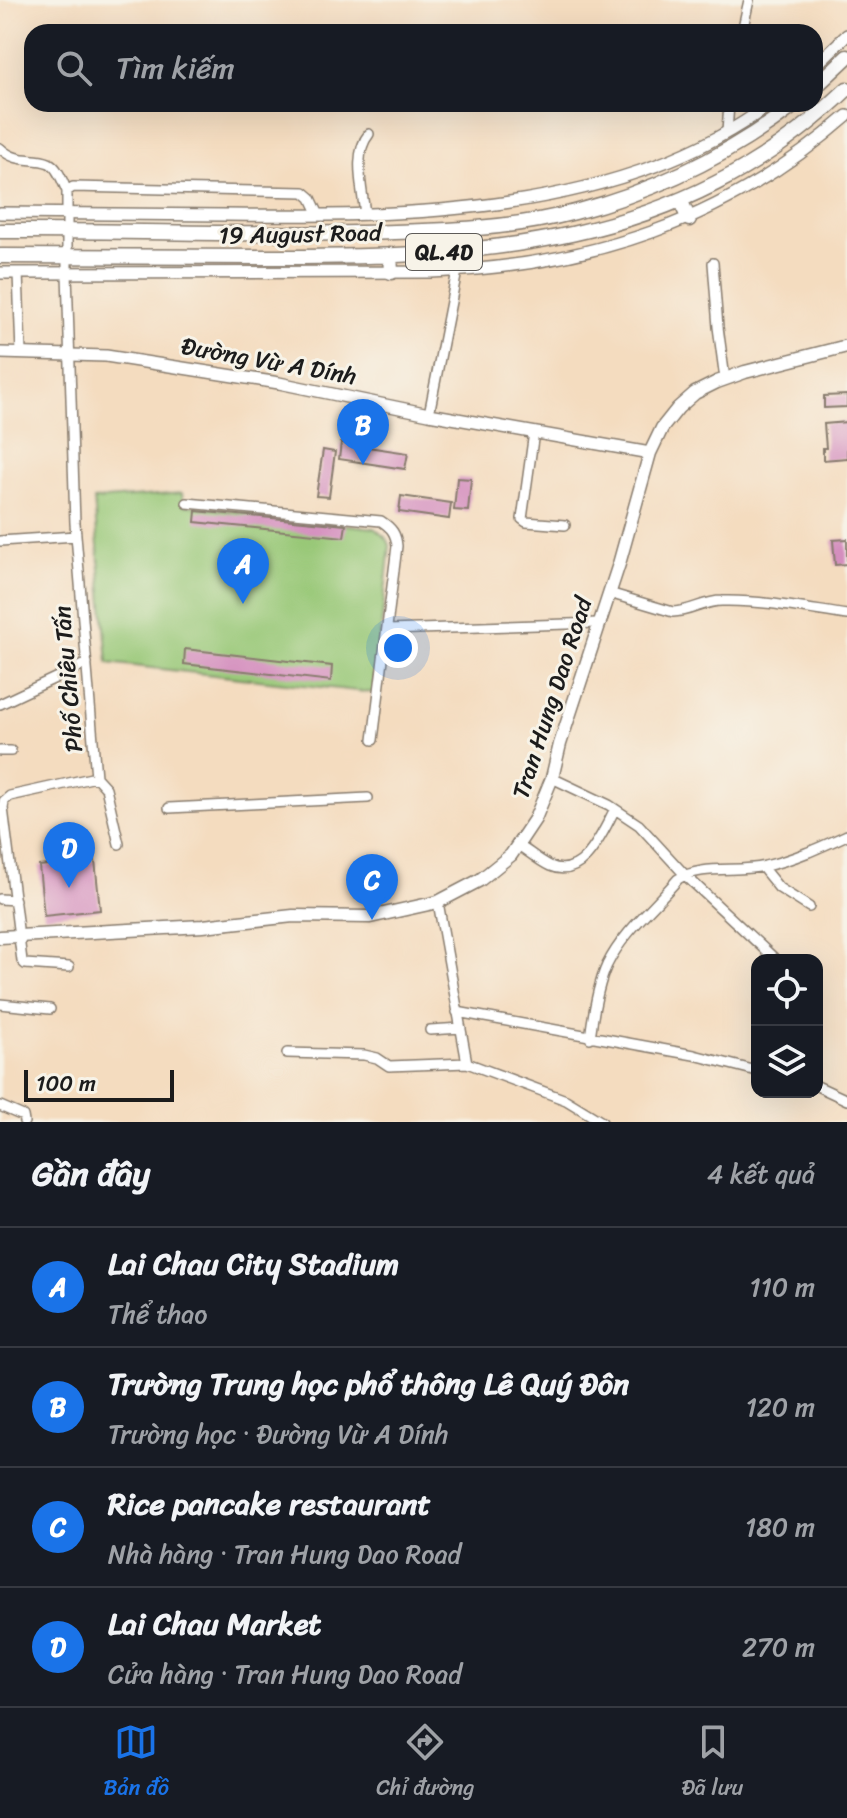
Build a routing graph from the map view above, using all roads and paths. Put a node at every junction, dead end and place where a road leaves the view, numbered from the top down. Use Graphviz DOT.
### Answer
graph roads {
  1 [pos="749,0"];
  2 [pos="744,24"];
  3 [pos="847,35"];
  4 [pos="847,57"];
  5 [pos="823,58"];
  6 [pos="823,80"];
  7 [pos="847,89"];
  8 [pos="823,109"];
  9 [pos="728,112"];
  10 [pos="758,112"];
  11 [pos="785,112"];
  12 [pos="820,112"];
  13 [pos="847,116"];
  14 [pos="727,132"];
  15 [pos="369,134"];
  16 [pos="0,148"];
  17 [pos="67,191"];
  18 [pos="680,200"];
  19 [pos="0,213"];
  20 [pos="67,213"];
  21 [pos="319,215"];
  22 [pos="365,215"];
  23 [pos="689,219"];
  24 [pos="0,231"];
  25 [pos="66,231"];
  26 [pos="390,255"];
  27 [pos="0,256"];
  28 [pos="67,256"];
  29 [pos="713,263"];
  30 [pos="457,271"];
  31 [pos="391,272"];
  32 [pos="0,273"];
  33 [pos="18,273"];
  34 [pos="67,273"];
  35 [pos="847,346"];
  36 [pos="0,353"];
  37 [pos="21,353"];
  38 [pos="69,354"];
  39 [pos="725,379"];
  40 [pos="429,414"];
  41 [pos="534,432"];
  42 [pos="650,453"];
  43 [pos="187,503"];
  44 [pos="565,525"];
  45 [pos="76,536"];
  46 [pos="0,541"];
  47 [pos="609,593"];
  48 [pos="847,615"];
  49 [pos="598,623"];
  50 [pos="388,630"];
  51 [pos="87,663"];
  52 [pos="0,704"];
  53 [pos="373,740"];
  54 [pos="0,751"];
  55 [pos="11,751"];
  56 [pos="96,777"];
  57 [pos="552,778"];
  58 [pos="368,798"];
  59 [pos="169,808"];
  60 [pos="615,809"];
  61 [pos="847,835"];
  62 [pos="119,844"];
  63 [pos="518,845"];
  64 [pos="762,867"];
  65 [pos="685,875"];
  66 [pos="0,899"];
  67 [pos="15,900"];
  68 [pos="438,902"];
  69 [pos="809,907"];
  70 [pos="18,936"];
  71 [pos="0,937"];
  72 [pos="770,954"];
  73 [pos="69,967"];
  74 [pos="0,1004"];
  75 [pos="50,1009"];
  76 [pos="457,1012"];
  77 [pos="461,1028"];
  78 [pos="430,1030"];
  79 [pos="590,1038"];
  80 [pos="287,1053"];
  81 [pos="467,1063"];
  82 [pos="751,1069"];
  83 [pos="823,1086"];
  84 [pos="847,1100"];
  85 [pos="0,1106"];
  86 [pos="24,1122"];
  87 [pos="602,1122"];
  1 -- 2 [label="street"];
  3 -- 5 [label="street"];
  4 -- 6 [label="highway"];
  7 -- 8 [label="highway, 19 August Road / QL.4D"];
  9 -- 14 [label="street"];
  10 -- 14 [label="street, 19 August Road"];
  11 -- 25 [label="highway, 19 August Road / QL.4D"];
  12 -- 18 [label="highway, 19 August Road / QL.4D"];
  13 -- 23 [label="street, 19 August Road"];
  14 -- 22 [label="street, 19 August Road"];
  15 -- 22 [label="street"];
  16 -- 17 [label="street"];
  17 -- 20 [label="street, Phố Chiêu Tấn"];
  17 -- 21 [label="street"];
  18 -- 23 [label="highway"];
  18 -- 26 [label="highway, 19 August Road / QL.4D"];
  19 -- 20 [label="street, 19 August Road"];
  20 -- 21 [label="street, 19 August Road"];
  20 -- 25 [label="street, Phố Chiêu Tấn"];
  21 -- 22 [label="street, 19 August Road"];
  23 -- 30 [label="street, 19 August Road"];
  24 -- 25 [label="highway, 19 August Road / QL.4D"];
  25 -- 28 [label="street, Phố Chiêu Tấn"];
  26 -- 28 [label="highway, 19 August Road / QL.4D"];
  26 -- 31 [label="highway"];
  27 -- 28 [label="highway, 19 August Road / QL.4D"];
  28 -- 34 [label="street, Phố Chiêu Tấn"];
  29 -- 39 [label="street"];
  30 -- 31 [label="street, 19 August Road"];
  30 -- 40 [label="street"];
  31 -- 34 [label="street, 19 August Road"];
  32 -- 33 [label="street, 19 August Road"];
  33 -- 34 [label="street, 19 August Road"];
  33 -- 37 [label="street"];
  34 -- 38 [label="street, Phố Chiêu Tấn"];
  35 -- 39 [label="main road, Tran Hung Dao Road"];
  36 -- 37 [label="street, Đường Vừ A Dính"];
  37 -- 38 [label="street, Đường Vừ A Dính"];
  38 -- 40 [label="street, Đường Vừ A Dính"];
  38 -- 45 [label="street, Phố Chiêu Tấn"];
  39 -- 42 [label="main road, Tran Hung Dao Road"];
  40 -- 41 [label="street, Đường Vừ A Dính"];
  41 -- 42 [label="street, Đường Vừ A Dính"];
  41 -- 44 [label="street"];
  42 -- 47 [label="main road, Tran Hung Dao Road"];
  43 -- 50 [label="street"];
  45 -- 46 [label="street"];
  45 -- 51 [label="street, Phố Chiêu Tấn"];
  47 -- 48 [label="street"];
  47 -- 49 [label="main road, Tran Hung Dao Road"];
  49 -- 50 [label="street"];
  49 -- 57 [label="main road, Tran Hung Dao Road"];
  50 -- 53 [label="street"];
  51 -- 52 [label="street"];
  51 -- 56 [label="street, Phố Chiêu Tấn"];
  54 -- 55 [label="street"];
  56 -- 62 [label="street"];
  56 -- 67 [label="street, Phố Chiêu Tấn"];
  57 -- 60 [label="street"];
  57 -- 63 [label="main road, Tran Hung Dao Road"];
  58 -- 59 [label="street"];
  60 -- 63 [label="street"];
  60 -- 65 [label="street"];
  61 -- 64 [label="street"];
  63 -- 68 [label="main road, Tran Hung Dao Road"];
  64 -- 65 [label="street"];
  64 -- 69 [label="street"];
  65 -- 72 [label="street"];
  65 -- 79 [label="street"];
  66 -- 67 [label="street"];
  67 -- 70 [label="street, Phố Chiêu Tấn"];
  68 -- 70 [label="main road, Tran Hung Dao Road"];
  68 -- 76 [label="street"];
  70 -- 71 [label="main road, Tran Hung Dao Road"];
  70 -- 73 [label="street, Phố Chiêu Tấn"];
  74 -- 75 [label="street"];
  76 -- 77 [label="street"];
  76 -- 79 [label="street"];
  77 -- 78 [label="street"];
  77 -- 81 [label="street"];
  79 -- 82 [label="street"];
  80 -- 81 [label="street"];
  81 -- 87 [label="street"];
  83 -- 84 [label="street"];
  85 -- 86 [label="street"];
}
